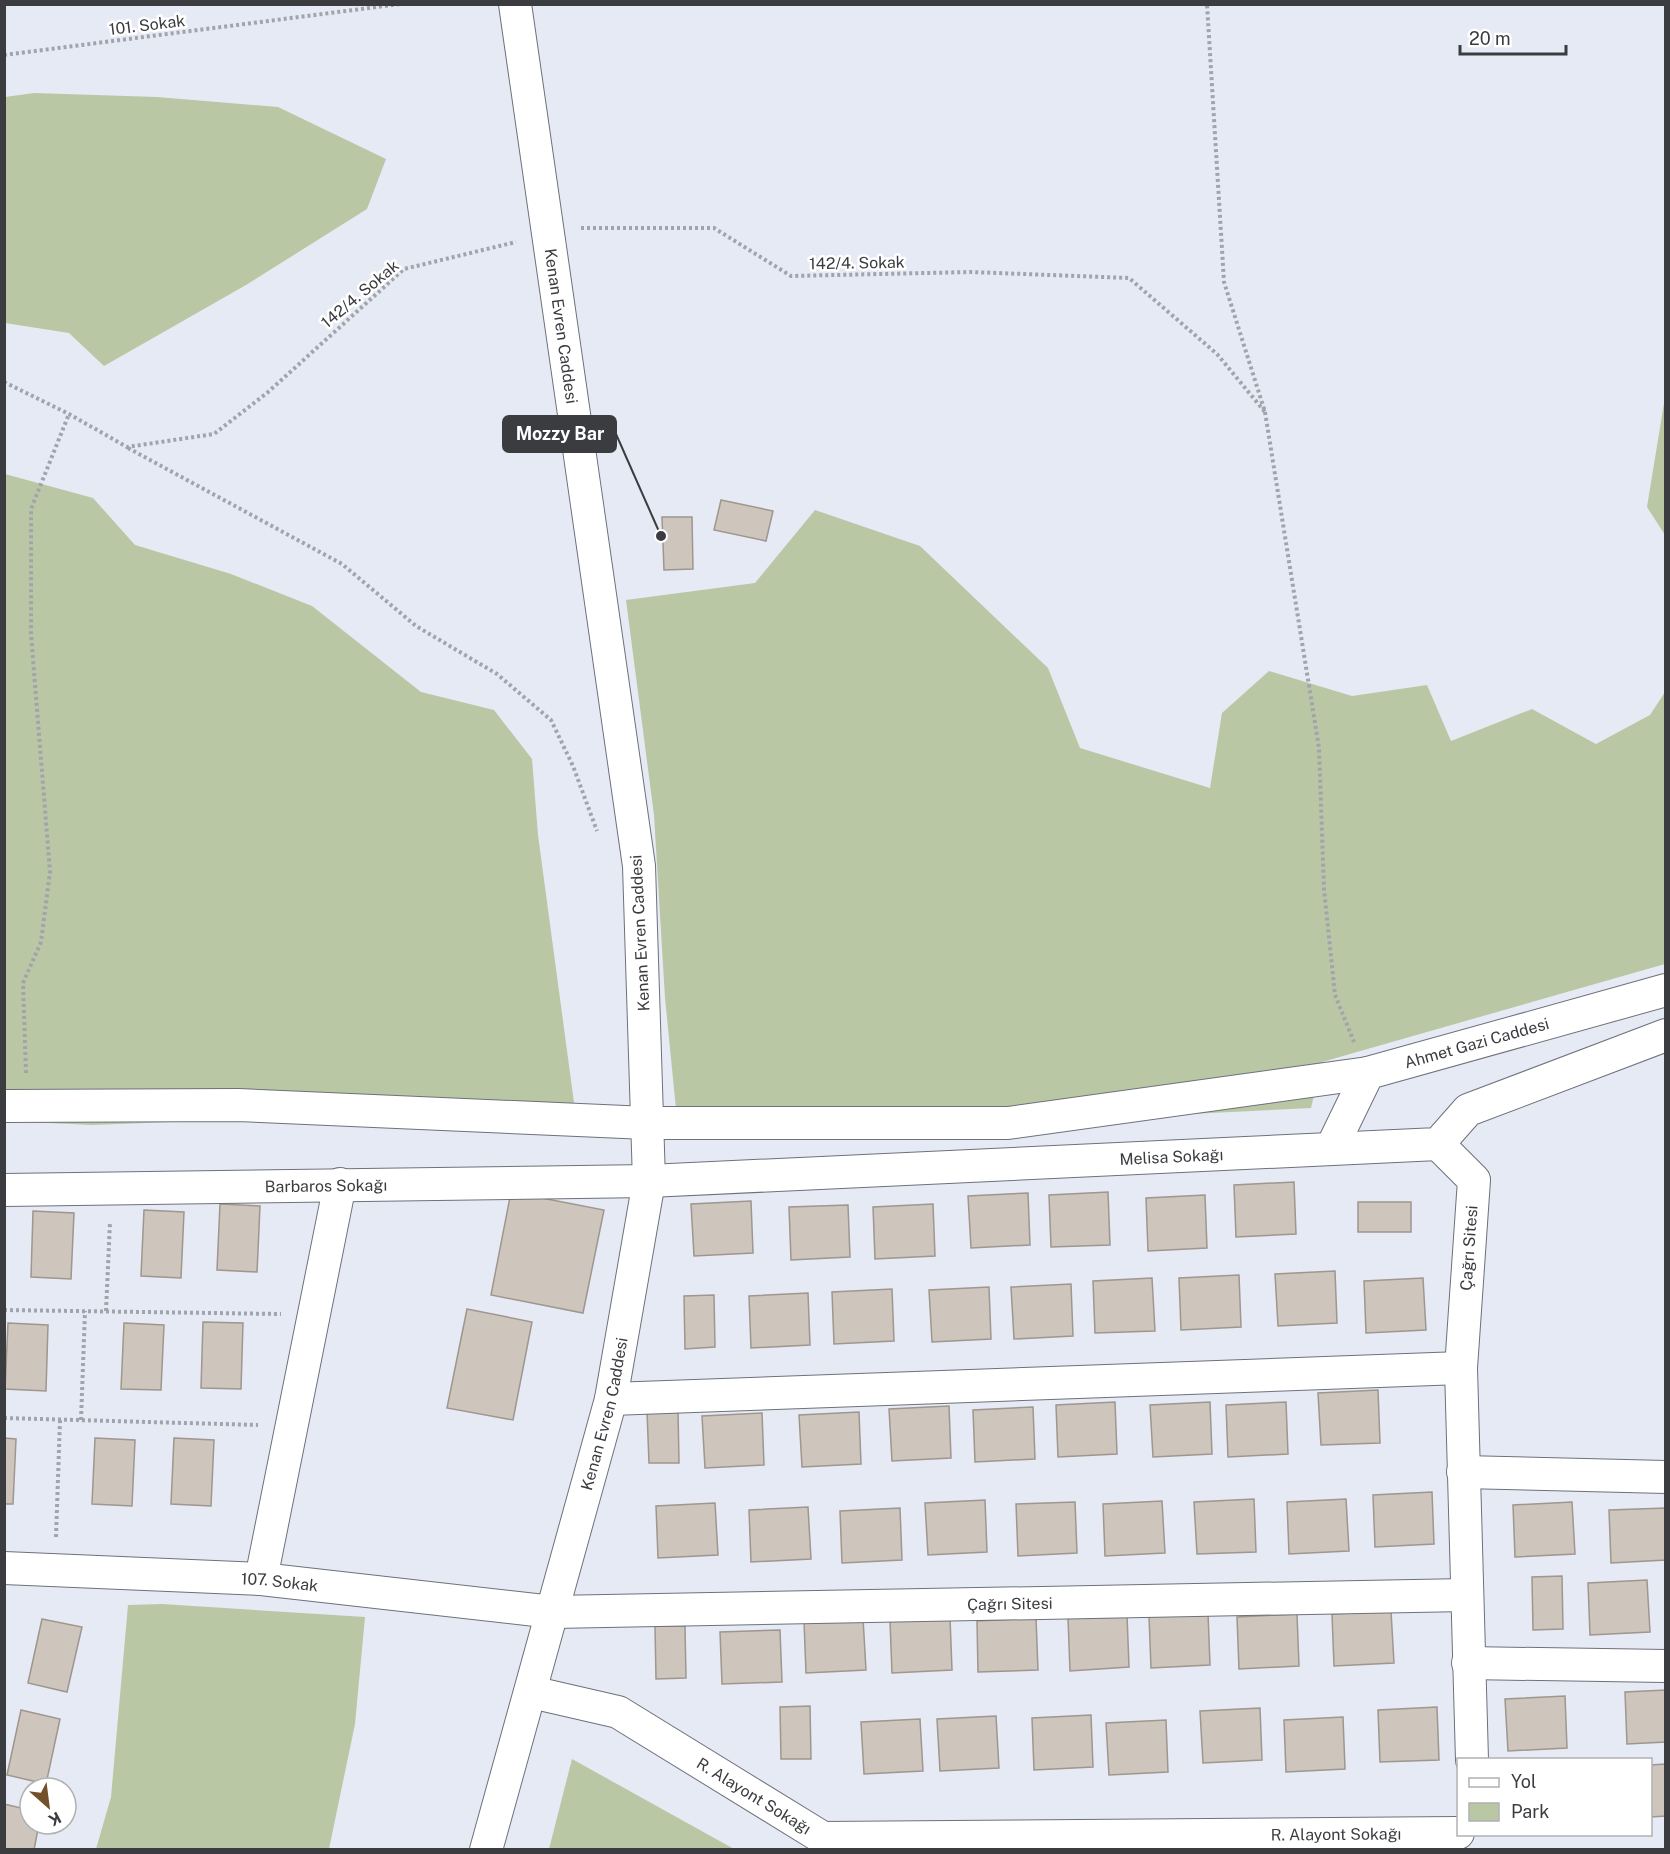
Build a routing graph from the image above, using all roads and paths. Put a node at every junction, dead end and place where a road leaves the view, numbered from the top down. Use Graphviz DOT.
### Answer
graph roads {
  1 [pos="400,4"];
  2 [pos="515,4"];
  3 [pos="1208,4"];
  4 [pos="4,55"];
  5 [pos="548,231"];
  6 [pos="4,382"];
  7 [pos="1265,412"];
  8 [pos="69,414"];
  9 [pos="127,447"];
  10 [pos="598,832"];
  11 [pos="1665,990"];
  12 [pos="1665,1035"];
  13 [pos="1368,1073"];
  14 [pos="16,1106"];
  15 [pos="647,1123"];
  16 [pos="1438,1144"];
  17 [pos="1332,1148"];
  18 [pos="649,1181"];
  19 [pos="340,1184"];
  20 [pos="4,1190"];
  21 [pos="111,1190"];
  22 [pos="4,1310"];
  23 [pos="85,1311"];
  24 [pos="106,1311"];
  25 [pos="314,1314"];
  26 [pos="1461,1368"];
  27 [pos="611,1399"];
  28 [pos="4,1419"];
  29 [pos="60,1420"];
  30 [pos="81,1420"];
  31 [pos="292,1425"];
  32 [pos="1463,1472"];
  33 [pos="1665,1477"];
  34 [pos="4,1568"];
  35 [pos="54,1571"];
  36 [pos="261,1578"];
  37 [pos="1466,1595"];
  38 [pos="554,1612"];
  39 [pos="1468,1663"];
  40 [pos="1665,1666"];
  41 [pos="531,1692"];
  42 [pos="1472,1758"];
  43 [pos="1457,1833"];
  44 [pos="486,1850"];
  1 -- 4 [label="path, 101. Sokak"];
  2 -- 5 [label="street, Kenan Evren Caddesi"];
  3 -- 7 [label="path"];
  5 -- 7 [label="path, 142/4. Sokak"];
  5 -- 9 [label="path, 142/4. Sokak"];
  5 -- 15 [label="street, Kenan Evren Caddesi"];
  6 -- 8 [label="path"];
  7 -- 13 [label="path"];
  8 -- 9 [label="path"];
  8 -- 14 [label="path"];
  9 -- 10 [label="path"];
  11 -- 13 [label="street, Ahmet Gazi Caddesi"];
  12 -- 16 [label="street"];
  13 -- 15 [label="street, Ahmet Gazi Caddesi"];
  13 -- 17 [label="street"];
  14 -- 15 [label="street, Ahmet Gazi Caddesi"];
  15 -- 18 [label="street, Kenan Evren Caddesi"];
  16 -- 17 [label="street, Melisa Sokağı"];
  16 -- 26 [label="street, Çağrı Sitesi"];
  17 -- 18 [label="street, Melisa Sokağı"];
  18 -- 19 [label="street, Barbaros Sokağı"];
  18 -- 27 [label="street, Kenan Evren Caddesi"];
  19 -- 21 [label="street, Barbaros Sokağı"];
  19 -- 25 [label="street"];
  20 -- 21 [label="street, Barbaros Sokağı"];
  21 -- 24 [label="path"];
  22 -- 23 [label="path"];
  23 -- 24 [label="path"];
  23 -- 30 [label="path"];
  24 -- 25 [label="path"];
  25 -- 31 [label="street"];
  26 -- 27 [label="street"];
  26 -- 32 [label="street, Çağrı Sitesi"];
  27 -- 38 [label="street, Kenan Evren Caddesi"];
  28 -- 29 [label="path"];
  29 -- 30 [label="path"];
  29 -- 35 [label="path"];
  30 -- 31 [label="path"];
  31 -- 36 [label="street"];
  32 -- 33 [label="street"];
  32 -- 37 [label="street, Çağrı Sitesi"];
  34 -- 35 [label="street, 107. Sokak"];
  35 -- 36 [label="street, 107. Sokak"];
  36 -- 38 [label="street, 107. Sokak"];
  37 -- 38 [label="street, Çağrı Sitesi"];
  37 -- 39 [label="street, Çağrı Sitesi"];
  38 -- 41 [label="street, Kenan Evren Caddesi"];
  39 -- 40 [label="street"];
  39 -- 42 [label="street, Çağrı Sitesi"];
  41 -- 43 [label="street, R. Alayont Sokağı"];
  41 -- 44 [label="street, Kenan Evren Caddesi"];
}
